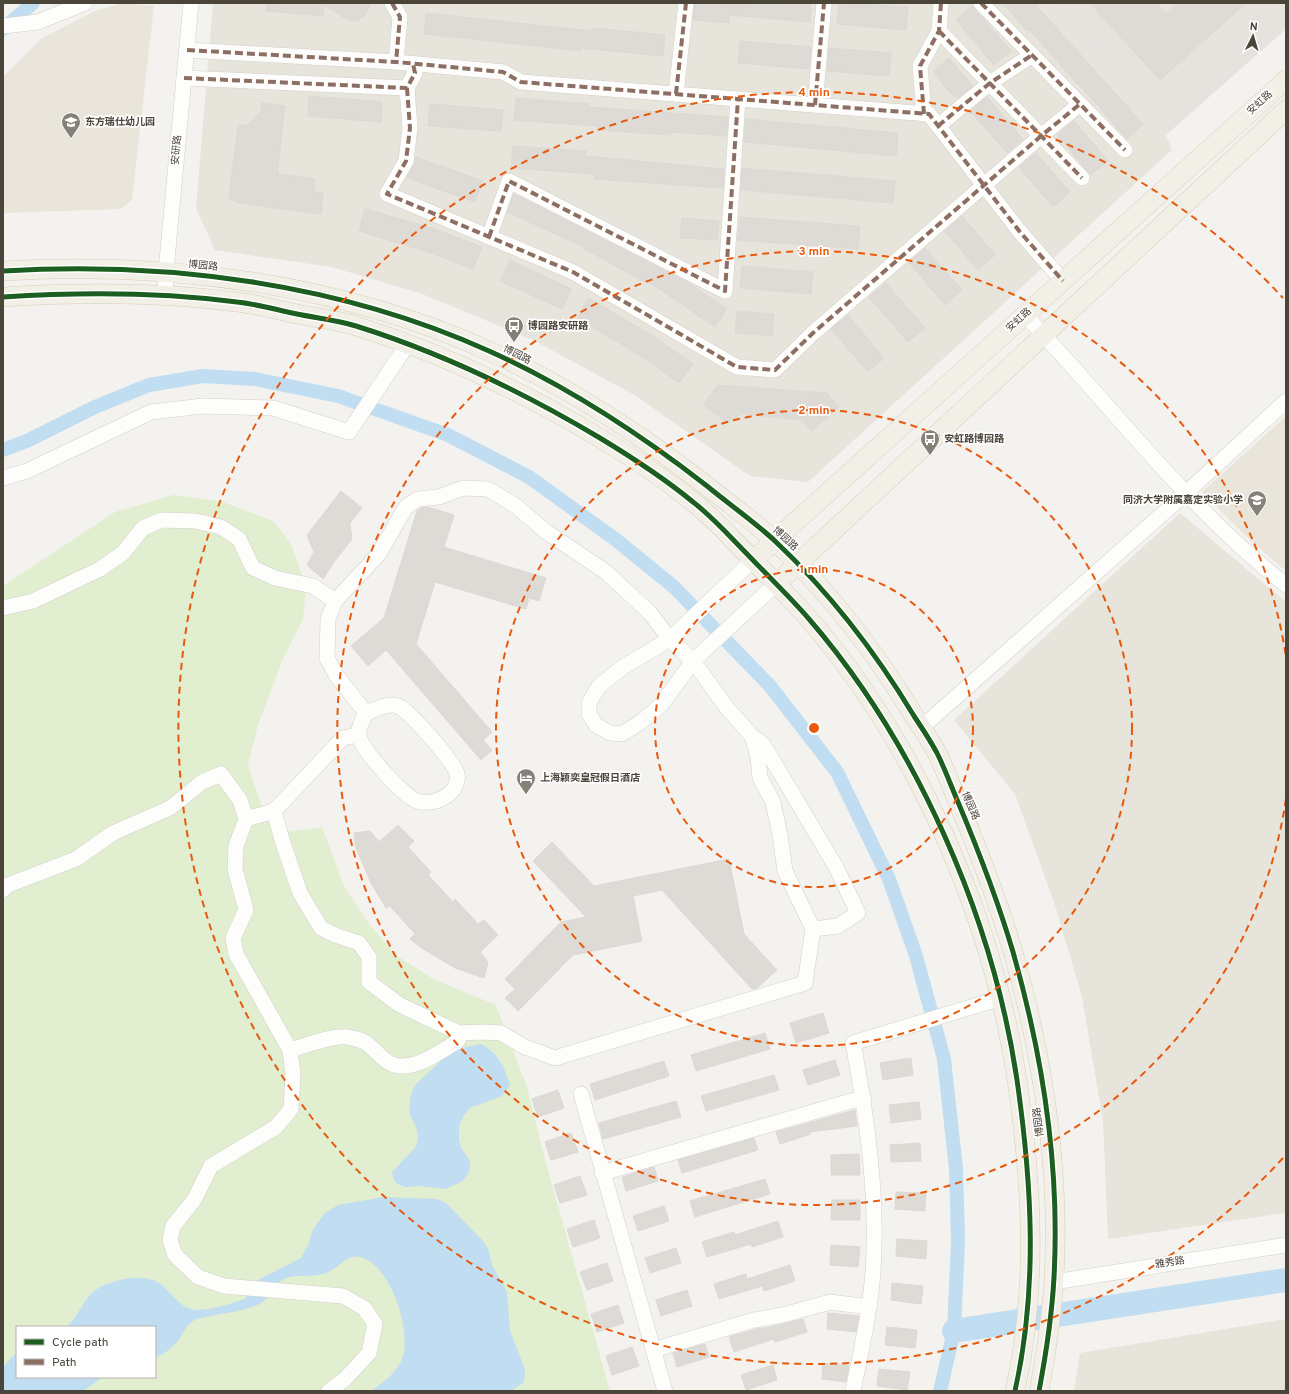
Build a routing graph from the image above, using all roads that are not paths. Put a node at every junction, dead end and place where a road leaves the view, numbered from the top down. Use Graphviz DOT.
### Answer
graph roads {
  1 [pos="86,3"];
  2 [pos="191,3"];
  3 [pos="392,3"];
  4 [pos="686,3"];
  5 [pos="824,3"];
  6 [pos="942,3"];
  7 [pos="981,3"];
  8 [pos="3,26"];
  9 [pos="939,31"];
  10 [pos="187,50"];
  11 [pos="1032,55"];
  12 [pos="396,62"];
  13 [pos="413,64"];
  14 [pos="184,78"];
  15 [pos="1286,80"];
  16 [pos="990,83"];
  17 [pos="407,88"];
  18 [pos="676,94"];
  19 [pos="738,99"];
  20 [pos="1080,104"];
  21 [pos="815,105"];
  22 [pos="1286,110"];
  23 [pos="924,114"];
  24 [pos="938,126"];
  25 [pos="1041,136"];
  26 [pos="1125,150"];
  27 [pos="1082,178"];
  28 [pos="984,186"];
  29 [pos="489,236"];
  30 [pos="3,271"];
  31 [pos="166,272"];
  32 [pos="1062,281"];
  33 [pos="165,296"];
  34 [pos="3,297"];
  35 [pos="1025,315"];
  36 [pos="1044,335"];
  37 [pos="407,344"];
  38 [pos="1286,401"];
  39 [pos="3,478"];
  40 [pos="1186,493"];
  41 [pos="775,541"];
  42 [pos="753,560"];
  43 [pos="797,564"];
  44 [pos="777,583"];
  45 [pos="1286,585"];
  46 [pos="334,601"];
  47 [pos="3,608"];
  48 [pos="670,640"];
  49 [pos="693,661"];
  50 [pos="366,713"];
  51 [pos="921,728"];
  52 [pos="358,735"];
  53 [pos="752,736"];
  54 [pos="274,811"];
  55 [pos="246,819"];
  56 [pos="3,890"];
  57 [pos="813,929"];
  58 [pos="1001,998"];
  59 [pos="459,1033"];
  60 [pos="290,1050"];
  61 [pos="581,1094"];
  62 [pos="864,1099"];
  63 [pos="602,1173"];
  64 [pos="1286,1245"];
  65 [pos="1054,1282"];
  66 [pos="869,1307"];
  67 [pos="653,1350"];
  68 [pos="329,1391"];
  69 [pos="665,1391"];
  70 [pos="853,1391"];
  71 [pos="1015,1391"];
  72 [pos="1039,1391"];
  1 -- 8 [label="street"];
  2 -- 10 [label="street, 安研路"];
  3 -- 12 [label="street"];
  4 -- 18 [label="street"];
  5 -- 21 [label="street"];
  6 -- 9 [label="street"];
  7 -- 11 [label="street"];
  9 -- 16 [label="street"];
  9 -- 23 [label="street"];
  10 -- 12 [label="street"];
  10 -- 14 [label="street, 安研路"];
  11 -- 16 [label="street"];
  11 -- 20 [label="street"];
  12 -- 13 [label="street"];
  13 -- 17 [label="street"];
  13 -- 18 [label="street"];
  14 -- 17 [label="street"];
  14 -- 31 [label="street, 安研路"];
  15 -- 32 [label="main road, 安虹路"];
  16 -- 24 [label="street"];
  16 -- 25 [label="street"];
  17 -- 29 [label="street"];
  18 -- 19 [label="street"];
  19 -- 21 [label="street"];
  19 -- 29 [label="street"];
  20 -- 25 [label="street"];
  20 -- 26 [label="street"];
  21 -- 23 [label="street"];
  22 -- 36 [label="main road"];
  23 -- 24 [label="street"];
  24 -- 28 [label="street"];
  25 -- 27 [label="street"];
  25 -- 28 [label="street"];
  28 -- 29 [label="street"];
  28 -- 32 [label="street"];
  30 -- 31 [label="main road, 博园路"];
  31 -- 33 [label="street, 安研路"];
  31 -- 41 [label="main road, 博园路"];
  32 -- 35 [label="main road, 安虹路"];
  33 -- 34 [label="main road, 博园路"];
  33 -- 37 [label="main road, 博园路"];
  35 -- 36 [label="street"];
  35 -- 41 [label="main road, 安虹路"];
  36 -- 40 [label="street"];
  36 -- 43 [label="main road"];
  37 -- 39 [label="street"];
  37 -- 42 [label="main road, 博园路"];
  38 -- 40 [label="street"];
  40 -- 45 [label="street"];
  40 -- 51 [label="street"];
  41 -- 42 [label="main road, 安虹路"];
  41 -- 43 [label="main road, 博园路"];
  42 -- 44 [label="main road, 博园路"];
  42 -- 48 [label="street"];
  43 -- 44 [label="main road"];
  43 -- 51 [label="main road, 博园路"];
  44 -- 49 [label="street"];
  44 -- 58 [label="main road, 博园路"];
  46 -- 47 [label="street"];
  46 -- 48 [label="street"];
  46 -- 50 [label="street"];
  48 -- 49 [label="street"];
  48 -- 49 [label="street"];
  49 -- 53 [label="street"];
  50 -- 52 [label="street"];
  50 -- 52 [label="street"];
  51 -- 65 [label="main road, 博园路"];
  52 -- 54 [label="street"];
  53 -- 57 [label="street"];
  53 -- 57 [label="street"];
  54 -- 55 [label="street"];
  54 -- 59 [label="street"];
  55 -- 56 [label="street"];
  55 -- 60 [label="street"];
  57 -- 59 [label="street"];
  58 -- 62 [label="street"];
  58 -- 71 [label="main road, 博园路"];
  59 -- 60 [label="street"];
  60 -- 68 [label="street"];
  61 -- 63 [label="street"];
  62 -- 63 [label="street"];
  62 -- 66 [label="street"];
  63 -- 67 [label="street"];
  64 -- 65 [label="street, 雅秀路"];
  65 -- 72 [label="main road, 博园路"];
  66 -- 67 [label="street"];
  66 -- 70 [label="street"];
  67 -- 69 [label="street"];
}
